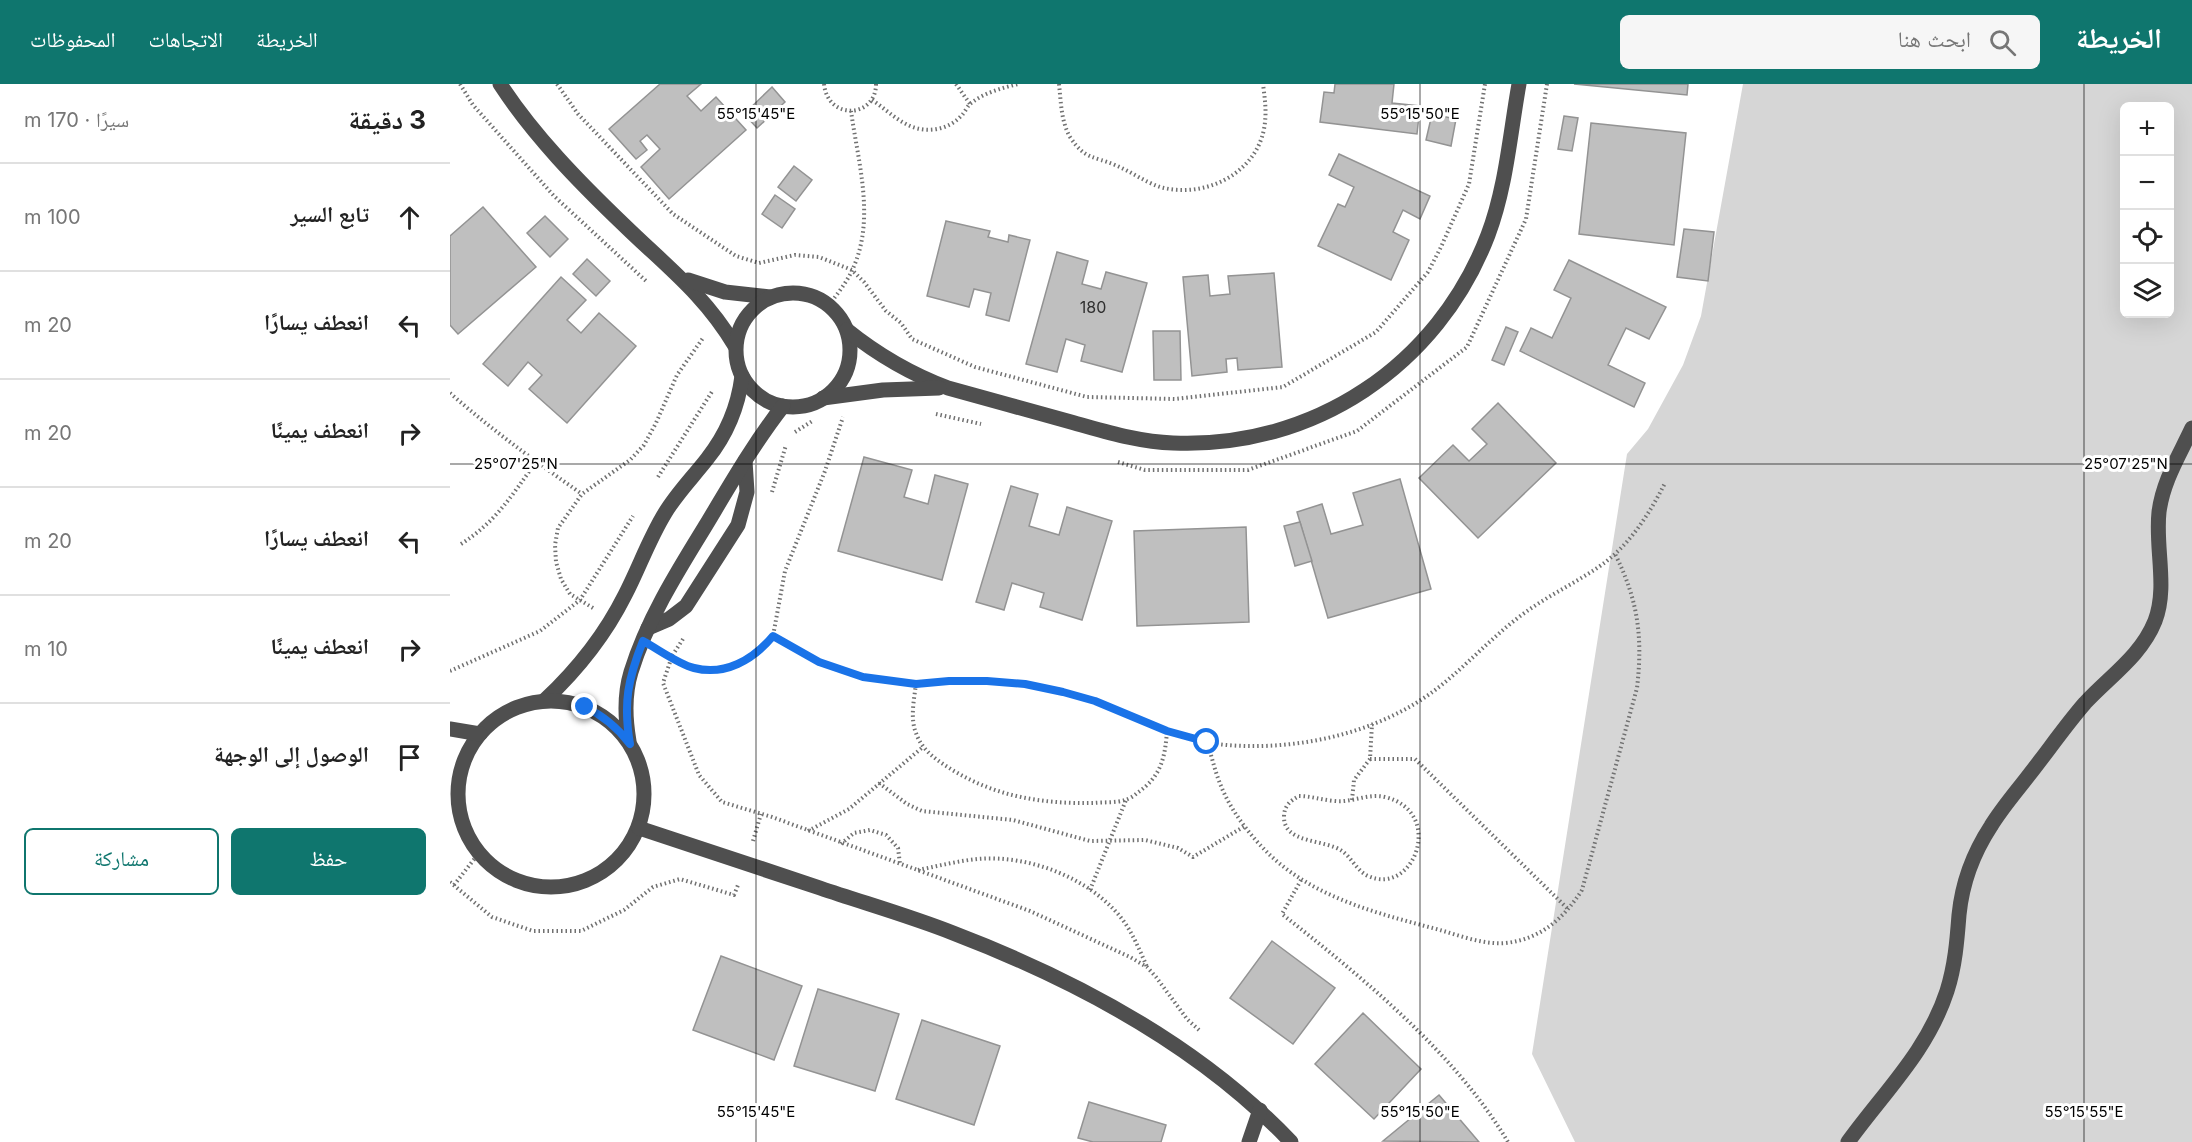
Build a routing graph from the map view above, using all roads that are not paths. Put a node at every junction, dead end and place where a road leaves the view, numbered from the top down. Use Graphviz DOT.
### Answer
graph roads {
  1 [pos="500,84"];
  2 [pos="1519,84"];
  3 [pos="683,278"];
  4 [pos="770,297"];
  5 [pos="847,330"];
  6 [pos="735,346"];
  7 [pos="742,376"];
  8 [pos="948,388"];
  9 [pos="823,398"];
  10 [pos="783,406"];
  11 [pos="2192,428"];
  12 [pos="745,461"];
  13 [pos="646,634"];
  14 [pos="545,700"];
  15 [pos="450,729"];
  16 [pos="480,734"];
  17 [pos="630,744"];
  18 [pos="455,812"];
  19 [pos="639,828"];
  20 [pos="1260,1110"];
  21 [pos="1249,1142"];
  22 [pos="1291,1142"];
  23 [pos="1848,1142"];
  1 -- 3 [label="street"];
  2 -- 8 [label="street"];
  3 -- 4 [label="street"];
  3 -- 6 [label="street"];
  4 -- 5 [label="street"];
  4 -- 6 [label="street"];
  5 -- 8 [label="street"];
  5 -- 9 [label="street"];
  6 -- 7 [label="street"];
  7 -- 10 [label="street"];
  7 -- 14 [label="street"];
  8 -- 9 [label="street"];
  9 -- 10 [label="street"];
  10 -- 12 [label="street"];
  11 -- 23 [label="street"];
  12 -- 13 [label="street"];
  12 -- 13 [label="street"];
  13 -- 17 [label="street"];
  14 -- 16 [label="street"];
  14 -- 17 [label="street"];
  15 -- 16 [label="street"];
  16 -- 18 [label="street"];
  17 -- 19 [label="street"];
  18 -- 19 [label="street"];
  19 -- 20 [label="street"];
  20 -- 21 [label="street"];
  20 -- 22 [label="street"];
}
